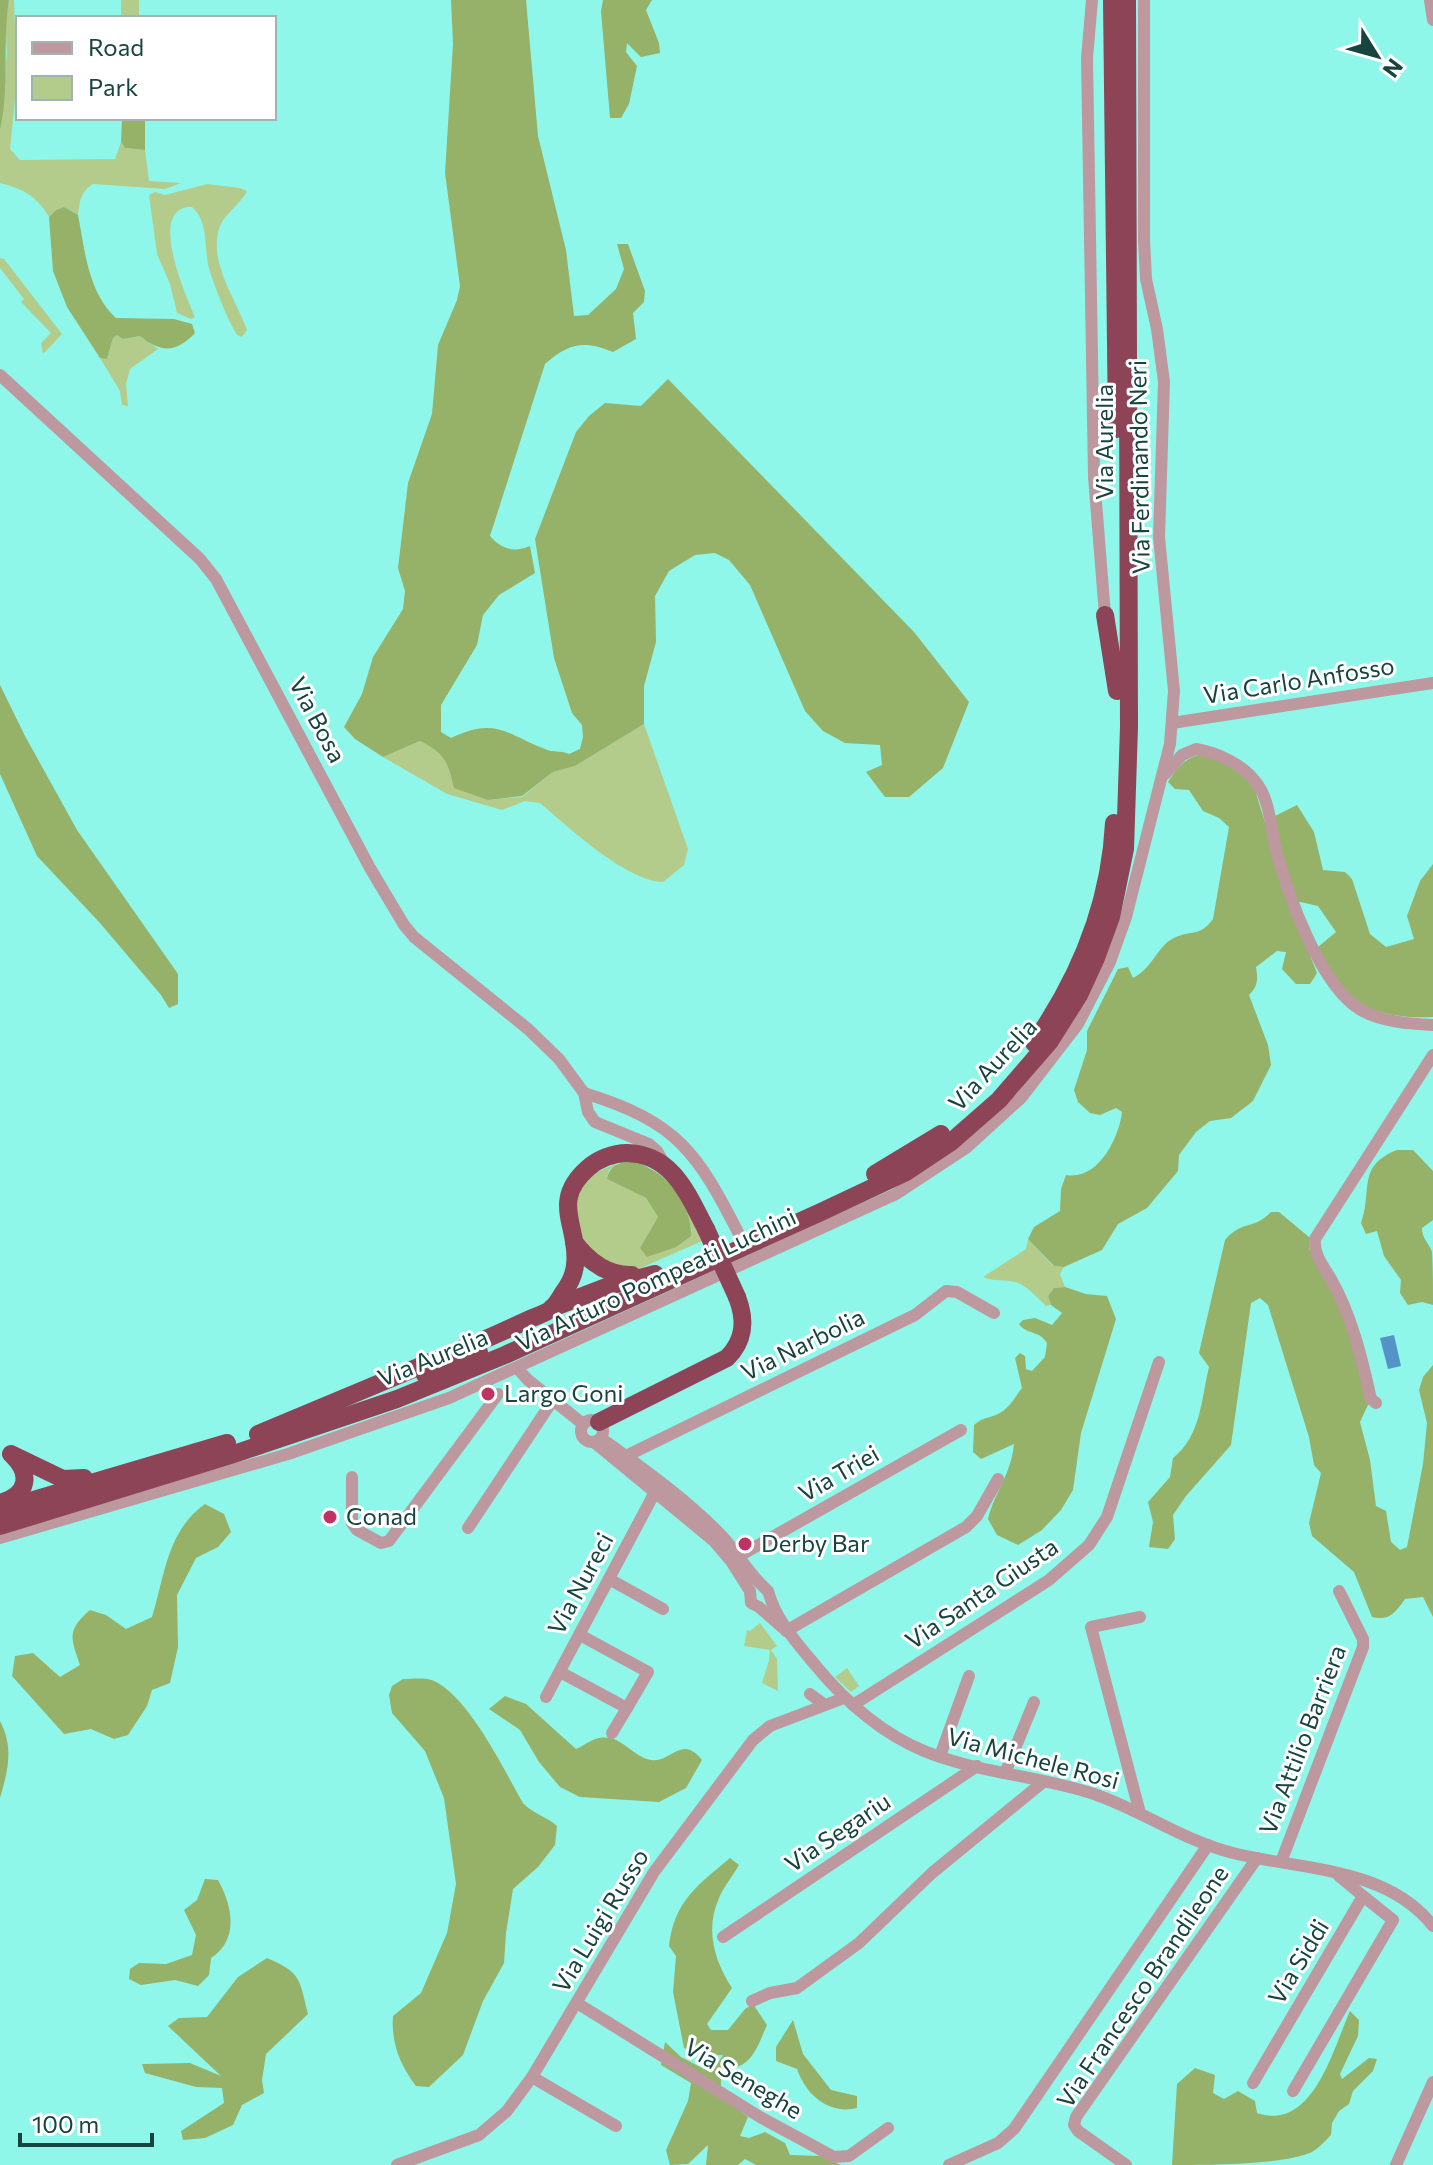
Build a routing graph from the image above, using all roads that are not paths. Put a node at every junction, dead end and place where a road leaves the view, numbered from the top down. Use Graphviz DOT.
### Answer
graph roads {
  1 [pos="1092,0"];
  2 [pos="1112,0"];
  3 [pos="1129,0"];
  4 [pos="1144,0"];
  5 [pos="1430,0"];
  6 [pos="1433,20"];
  7 [pos="0,375"];
  8 [pos="1129,500"];
  9 [pos="1105,615"];
  10 [pos="1433,683"];
  11 [pos="1117,691"];
  12 [pos="1172,723"];
  13 [pos="1163,777"];
  14 [pos="1134,881"];
  15 [pos="1433,1025"];
  16 [pos="1433,1055"];
  17 [pos="584,1093"];
  18 [pos="665,1166"];
  19 [pos="740,1236"];
  20 [pos="574,1242"];
  21 [pos="655,1274"];
  22 [pos="552,1308"];
  23 [pos="994,1313"];
  24 [pos="1159,1362"];
  25 [pos="517,1368"];
  26 [pos="498,1394"];
  27 [pos="553,1400"];
  28 [pos="1376,1403"];
  29 [pos="961,1430"];
  30 [pos="594,1431"];
  31 [pos="258,1434"];
  32 [pos="6,1453"];
  33 [pos="626,1456"];
  34 [pos="158,1464"];
  35 [pos="352,1477"];
  36 [pos="998,1479"];
  37 [pos="655,1492"];
  38 [pos="0,1503"];
  39 [pos="0,1510"];
  40 [pos="0,1526"];
  41 [pos="468,1528"];
  42 [pos="0,1538"];
  43 [pos="739,1556"];
  44 [pos="609,1579"];
  45 [pos="754,1588"];
  46 [pos="1339,1591"];
  47 [pos="764,1604"];
  48 [pos="663,1609"];
  49 [pos="1140,1617"];
  50 [pos="786,1631"];
  51 [pos="580,1635"];
  52 [pos="560,1672"];
  53 [pos="969,1676"];
  54 [pos="810,1694"];
  55 [pos="546,1697"];
  56 [pos="848,1701"];
  57 [pos="1034,1702"];
  58 [pos="825,1705"];
  59 [pos="627,1708"];
  60 [pos="779,1710"];
  61 [pos="799,1715"];
  62 [pos="612,1733"];
  63 [pos="940,1756"];
  64 [pos="977,1766"];
  65 [pos="1005,1773"];
  66 [pos="1043,1782"];
  67 [pos="1140,1813"];
  68 [pos="1208,1845"];
  69 [pos="1257,1858"];
  70 [pos="1281,1862"];
  71 [pos="1333,1872"];
  72 [pos="1363,1896"];
  73 [pos="1431,1923"];
  74 [pos="1433,1935"];
  75 [pos="723,1937"];
  76 [pos="752,2001"];
  77 [pos="577,2003"];
  78 [pos="532,2077"];
  79 [pos="1433,2082"];
  80 [pos="1253,2083"];
  81 [pos="1293,2091"];
  82 [pos="616,2126"];
  83 [pos="888,2128"];
  84 [pos="397,2165"];
  85 [pos="949,2165"];
  86 [pos="1126,2165"];
  87 [pos="1396,2165"];
  1 -- 9 [label="street"];
  2 -- 11 [label="highway, Via Aurelia"];
  3 -- 8 [label="highway, Via Aurelia"];
  4 -- 12 [label="street, Via Ferdinando Neri"];
  5 -- 6 [label="street"];
  7 -- 17 [label="street, Via Bosa"];
  8 -- 14 [label="highway"];
  8 -- 40 [label="highway, Via Aurelia"];
  9 -- 11 [label="highway"];
  10 -- 12 [label="street, Via Carlo Anfosso"];
  11 -- 19 [label="highway, Via Aurelia"];
  12 -- 13 [label="street, Via Ferdinando Neri"];
  13 -- 14 [label="street, Via Ferdinando Neri"];
  13 -- 15 [label="street"];
  14 -- 25 [label="street, Via Arturo Pompeati Luchini"];
  16 -- 28 [label="street"];
  17 -- 18 [label="street, Via Bosa"];
  17 -- 19 [label="street"];
  18 -- 20 [label="highway"];
  18 -- 30 [label="highway, bridge"];
  19 -- 21 [label="highway, Via Aurelia"];
  20 -- 21 [label="highway"];
  20 -- 22 [label="highway"];
  21 -- 22 [label="highway"];
  21 -- 31 [label="highway, Via Aurelia"];
  22 -- 31 [label="highway"];
  23 -- 33 [label="street, Via Narbolia"];
  24 -- 56 [label="street, Via Santa Giusta"];
  25 -- 27 [label="street, Via Michele Rosi"];
  25 -- 42 [label="street, Via Arturo Pompeati Luchini"];
  26 -- 35 [label="street"];
  27 -- 30 [label="street, Via Michele Rosi"];
  27 -- 41 [label="street"];
  29 -- 43 [label="street, Via Triei"];
  30 -- 33 [label="street, Via Michele Rosi"];
  30 -- 37 [label="street, Via Michele Rosi"];
  31 -- 34 [label="highway, Via Aurelia"];
  32 -- 34 [label="highway"];
  32 -- 38 [label="highway"];
  33 -- 43 [label="street, Via Michele Rosi"];
  34 -- 39 [label="highway, Via Aurelia"];
  36 -- 50 [label="street"];
  37 -- 44 [label="street, Via Nureci"];
  37 -- 45 [label="street, Via Michele Rosi"];
  43 -- 45 [label="street, Via Michele Rosi"];
  44 -- 48 [label="street"];
  44 -- 51 [label="street, Via Nureci"];
  45 -- 47 [label="street, Via Michele Rosi"];
  45 -- 47 [label="street, Via Michele Rosi"];
  46 -- 70 [label="street, Via Attilio Barriera"];
  47 -- 50 [label="street, Via Michele Rosi"];
  49 -- 67 [label="street"];
  50 -- 56 [label="street, Via Michele Rosi"];
  51 -- 52 [label="street, Via Nureci"];
  51 -- 59 [label="street"];
  52 -- 55 [label="street, Via Nureci"];
  52 -- 59 [label="street"];
  53 -- 63 [label="street"];
  54 -- 58 [label="street"];
  56 -- 58 [label="street, Via Luigi Russo"];
  56 -- 63 [label="street, Via Michele Rosi"];
  57 -- 65 [label="street"];
  58 -- 61 [label="street, Via Luigi Russo"];
  59 -- 62 [label="street"];
  60 -- 61 [label="street"];
  61 -- 77 [label="street, Via Luigi Russo"];
  63 -- 64 [label="street, Via Michele Rosi"];
  64 -- 65 [label="street, Via Michele Rosi"];
  64 -- 75 [label="street, Via Segariu"];
  65 -- 66 [label="street, Via Michele Rosi"];
  66 -- 67 [label="street, Via Michele Rosi"];
  66 -- 76 [label="street"];
  67 -- 68 [label="street, Via Michele Rosi"];
  68 -- 69 [label="street, Via Michele Rosi"];
  68 -- 85 [label="street"];
  69 -- 70 [label="street, Via Michele Rosi"];
  69 -- 86 [label="street, Via Francesco Brandileone"];
  70 -- 71 [label="street, Via Michele Rosi"];
  71 -- 72 [label="street"];
  71 -- 73 [label="street, Via Michele Rosi"];
  72 -- 80 [label="street, Via Siddi"];
  72 -- 81 [label="street"];
  73 -- 74 [label="street"];
  77 -- 78 [label="street, Via Luigi Russo"];
  77 -- 83 [label="street, Via Seneghe"];
  78 -- 82 [label="street"];
  78 -- 84 [label="street, Via Luigi Russo"];
  79 -- 87 [label="street"];
}
